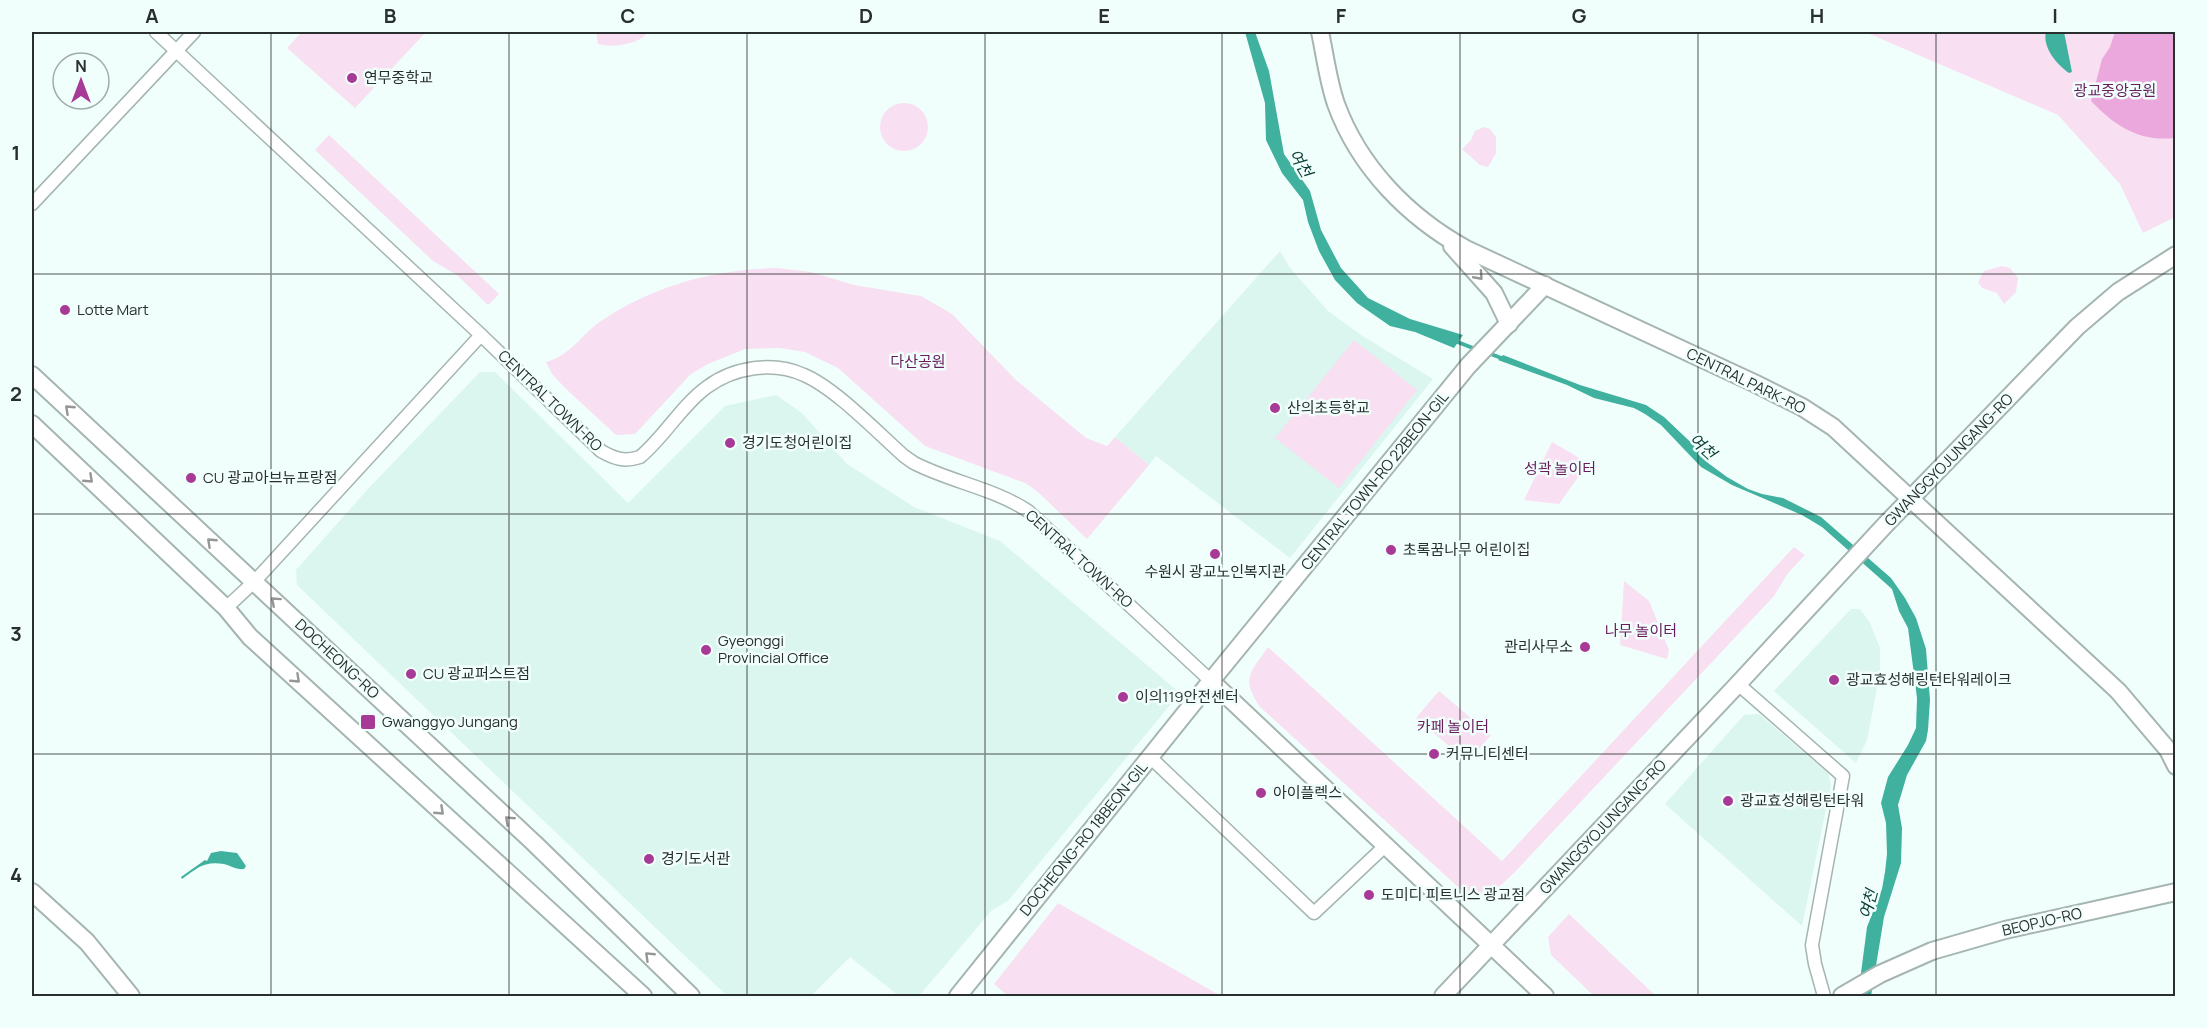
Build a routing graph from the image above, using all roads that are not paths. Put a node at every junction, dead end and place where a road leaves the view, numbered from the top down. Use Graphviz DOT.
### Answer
graph roads {
  1 [pos="156,32"];
  2 [pos="194,32"];
  3 [pos="1320,32"];
  4 [pos="176,51"];
  5 [pos="32,204"];
  6 [pos="1441,234"];
  7 [pos="2175,255"];
  8 [pos="1545,285"];
  9 [pos="1508,325"];
  10 [pos="481,335"];
  11 [pos="32,375"];
  12 [pos="32,424"];
  13 [pos="1911,500"];
  14 [pos="254,582"];
  15 [pos="226,608"];
  16 [pos="1211,681"];
  17 [pos="1738,684"];
  18 [pos="1150,757"];
  19 [pos="2175,766"];
  20 [pos="1385,846"];
  21 [pos="32,892"];
  22 [pos="2175,892"];
  23 [pos="1491,946"];
  24 [pos="130,996"];
  25 [pos="643,996"];
  26 [pos="691,996"];
  27 [pos="958,996"];
  28 [pos="1443,996"];
  29 [pos="1545,996"];
  30 [pos="1824,996"];
  31 [pos="1842,996"];
  1 -- 4 [label="street, CENTRAL TOWN-RO"];
  2 -- 4 [label="street"];
  3 -- 6 [label="street, CENTRAL PARK-RO"];
  4 -- 5 [label="street"];
  4 -- 10 [label="street, CENTRAL TOWN-RO"];
  6 -- 8 [label="street, CENTRAL PARK-RO"];
  6 -- 9 [label="street, one-way"];
  7 -- 13 [label="street, GWANGGYOJUNGANG-RO"];
  8 -- 9 [label="street, CENTRAL TOWN-RO 22BEON-GIL"];
  8 -- 13 [label="street, CENTRAL PARK-RO"];
  9 -- 16 [label="street, CENTRAL TOWN-RO 22BEON-GIL"];
  10 -- 14 [label="street"];
  10 -- 16 [label="street, CENTRAL TOWN-RO"];
  14 -- 11 [label="street, DOCHEONG-RO, one-way"];
  12 -- 15 [label="street, one-way"];
  13 -- 17 [label="street, GWANGGYOJUNGANG-RO"];
  13 -- 19 [label="street, CENTRAL PARK-RO"];
  14 -- 15 [label="street"];
  26 -- 14 [label="street, DOCHEONG-RO, one-way"];
  15 -- 25 [label="street, one-way"];
  16 -- 18 [label="street, DOCHEONG-RO 18BEON-GIL"];
  16 -- 20 [label="street, CENTRAL TOWN-RO"];
  17 -- 23 [label="street, GWANGGYOJUNGANG-RO"];
  17 -- 30 [label="street"];
  18 -- 20 [label="street"];
  18 -- 27 [label="street, DOCHEONG-RO 18BEON-GIL"];
  20 -- 23 [label="street, CENTRAL TOWN-RO"];
  21 -- 24 [label="street"];
  22 -- 31 [label="street, BEOPJO-RO"];
  23 -- 28 [label="street, GWANGGYOJUNGANG-RO"];
  23 -- 29 [label="street"];
}
